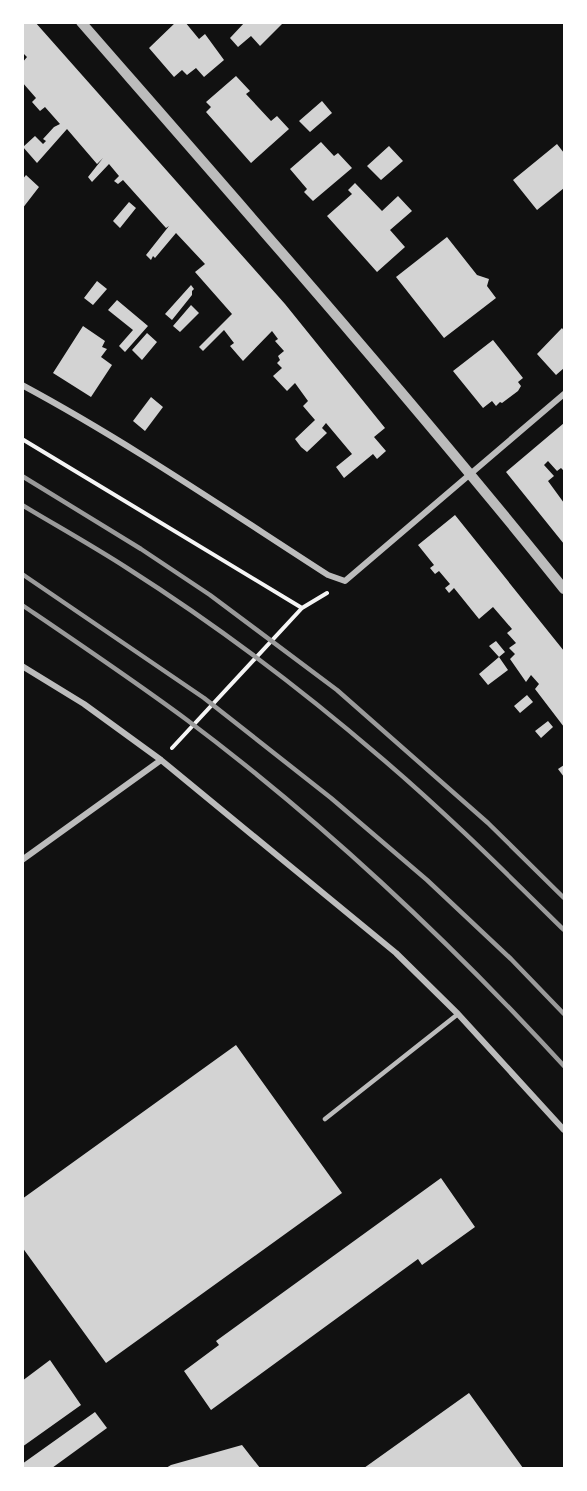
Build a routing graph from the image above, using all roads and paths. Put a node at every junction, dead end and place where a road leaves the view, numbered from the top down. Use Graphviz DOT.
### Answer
graph roads {
  1 [pos="81,22"];
  2 [pos="22,385"];
  3 [pos="564,394"];
  4 [pos="22,439"];
  5 [pos="471,473"];
  6 [pos="345,581"];
  7 [pos="564,589"];
  8 [pos="302,608"];
  9 [pos="22,666"];
  10 [pos="161,760"];
  11 [pos="22,860"];
  12 [pos="458,1014"];
  13 [pos="325,1119"];
  14 [pos="564,1130"];
  1 -- 5 [label="street"];
  2 -- 6 [label="street"];
  3 -- 5 [label="street"];
  4 -- 8 [label="path"];
  5 -- 6 [label="street"];
  5 -- 7 [label="street"];
  6 -- 8 [label="path"];
  8 -- 10 [label="path"];
  9 -- 10 [label="street"];
  10 -- 11 [label="street"];
  10 -- 12 [label="street"];
  12 -- 13 [label="lane"];
  12 -- 14 [label="street"];
}
